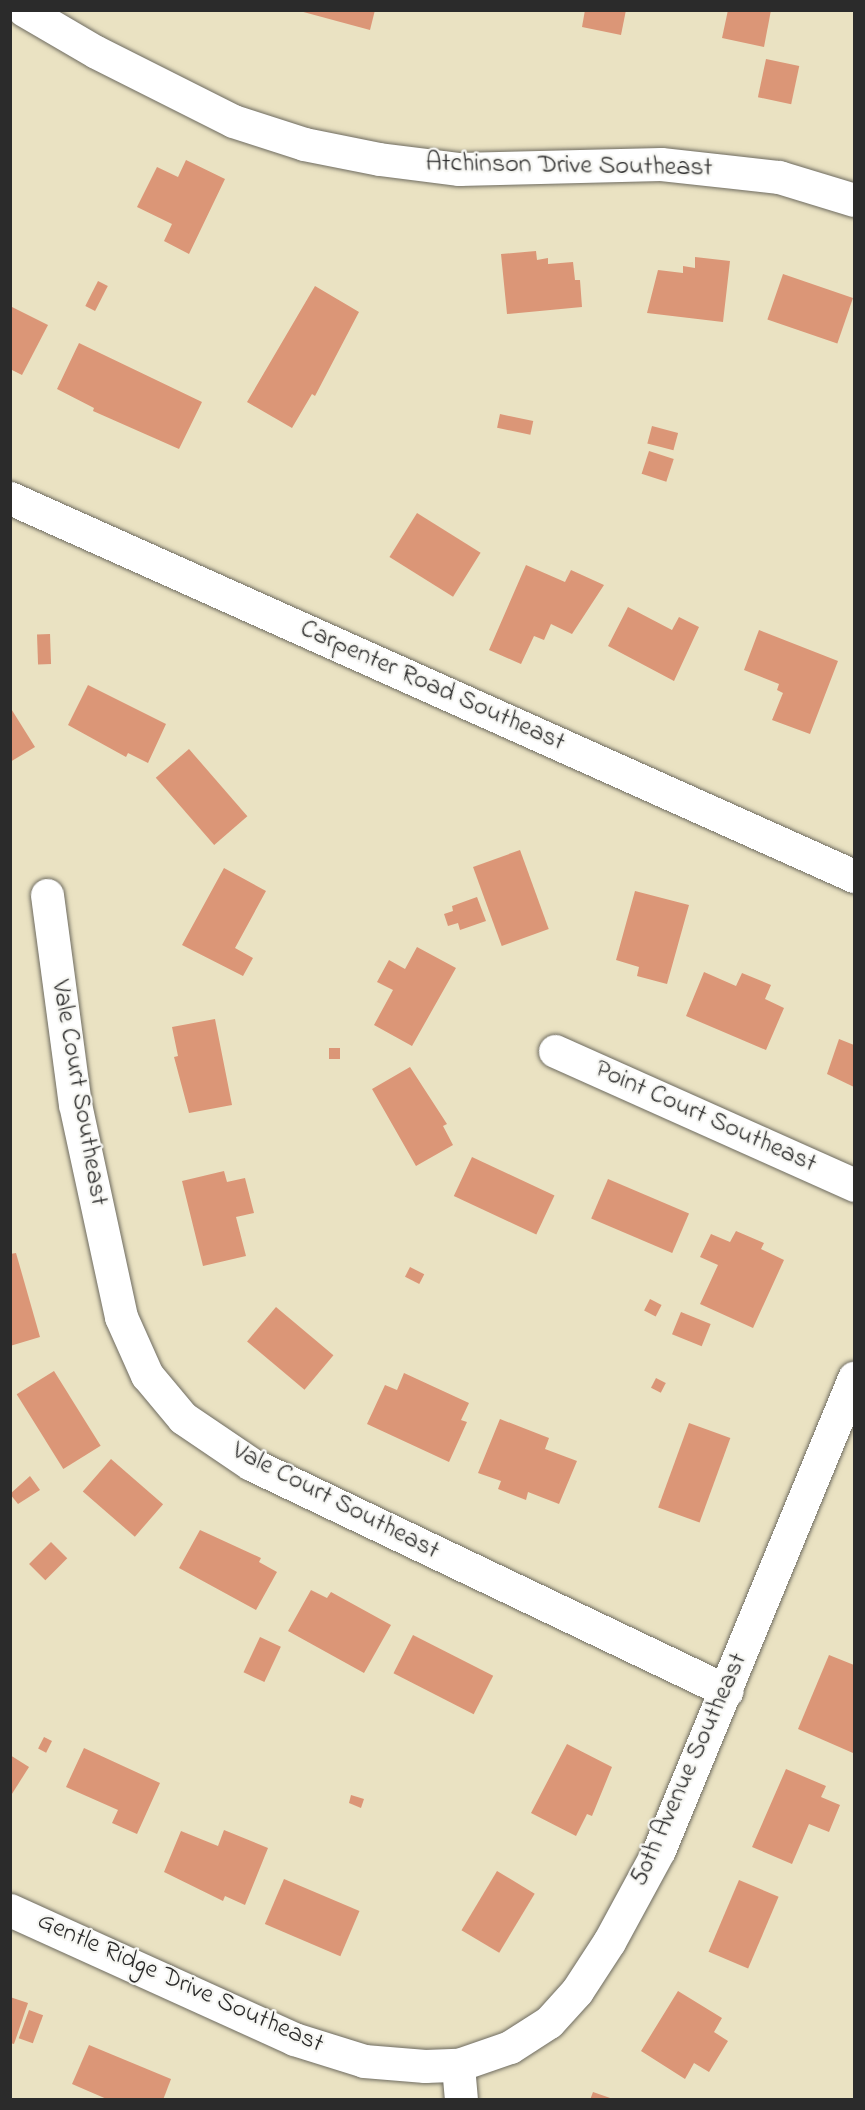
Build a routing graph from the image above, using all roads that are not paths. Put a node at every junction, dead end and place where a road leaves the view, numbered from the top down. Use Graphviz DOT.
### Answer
graph roads {
  1 [pos="24,10"];
  2 [pos="855,200"];
  3 [pos="10,498"];
  4 [pos="855,876"];
  5 [pos="47,895"];
  6 [pos="555,1051"];
  7 [pos="855,1185"];
  8 [pos="855,1378"];
  9 [pos="727,1691"];
  10 [pos="10,1910"];
  11 [pos="458,2065"];
  12 [pos="461,2100"];
  1 -- 2 [label="street, Atchinson Drive Southeast"];
  3 -- 4 [label="street, Carpenter Road Southeast"];
  5 -- 9 [label="street, Vale Court Southeast"];
  6 -- 7 [label="street, Point Court Southeast"];
  8 -- 9 [label="street, 50th Avenue Southeast"];
  9 -- 11 [label="street, 50th Avenue Southeast"];
  10 -- 11 [label="street, Gentle Ridge Drive Southeast"];
  11 -- 12 [label="street"];
}
